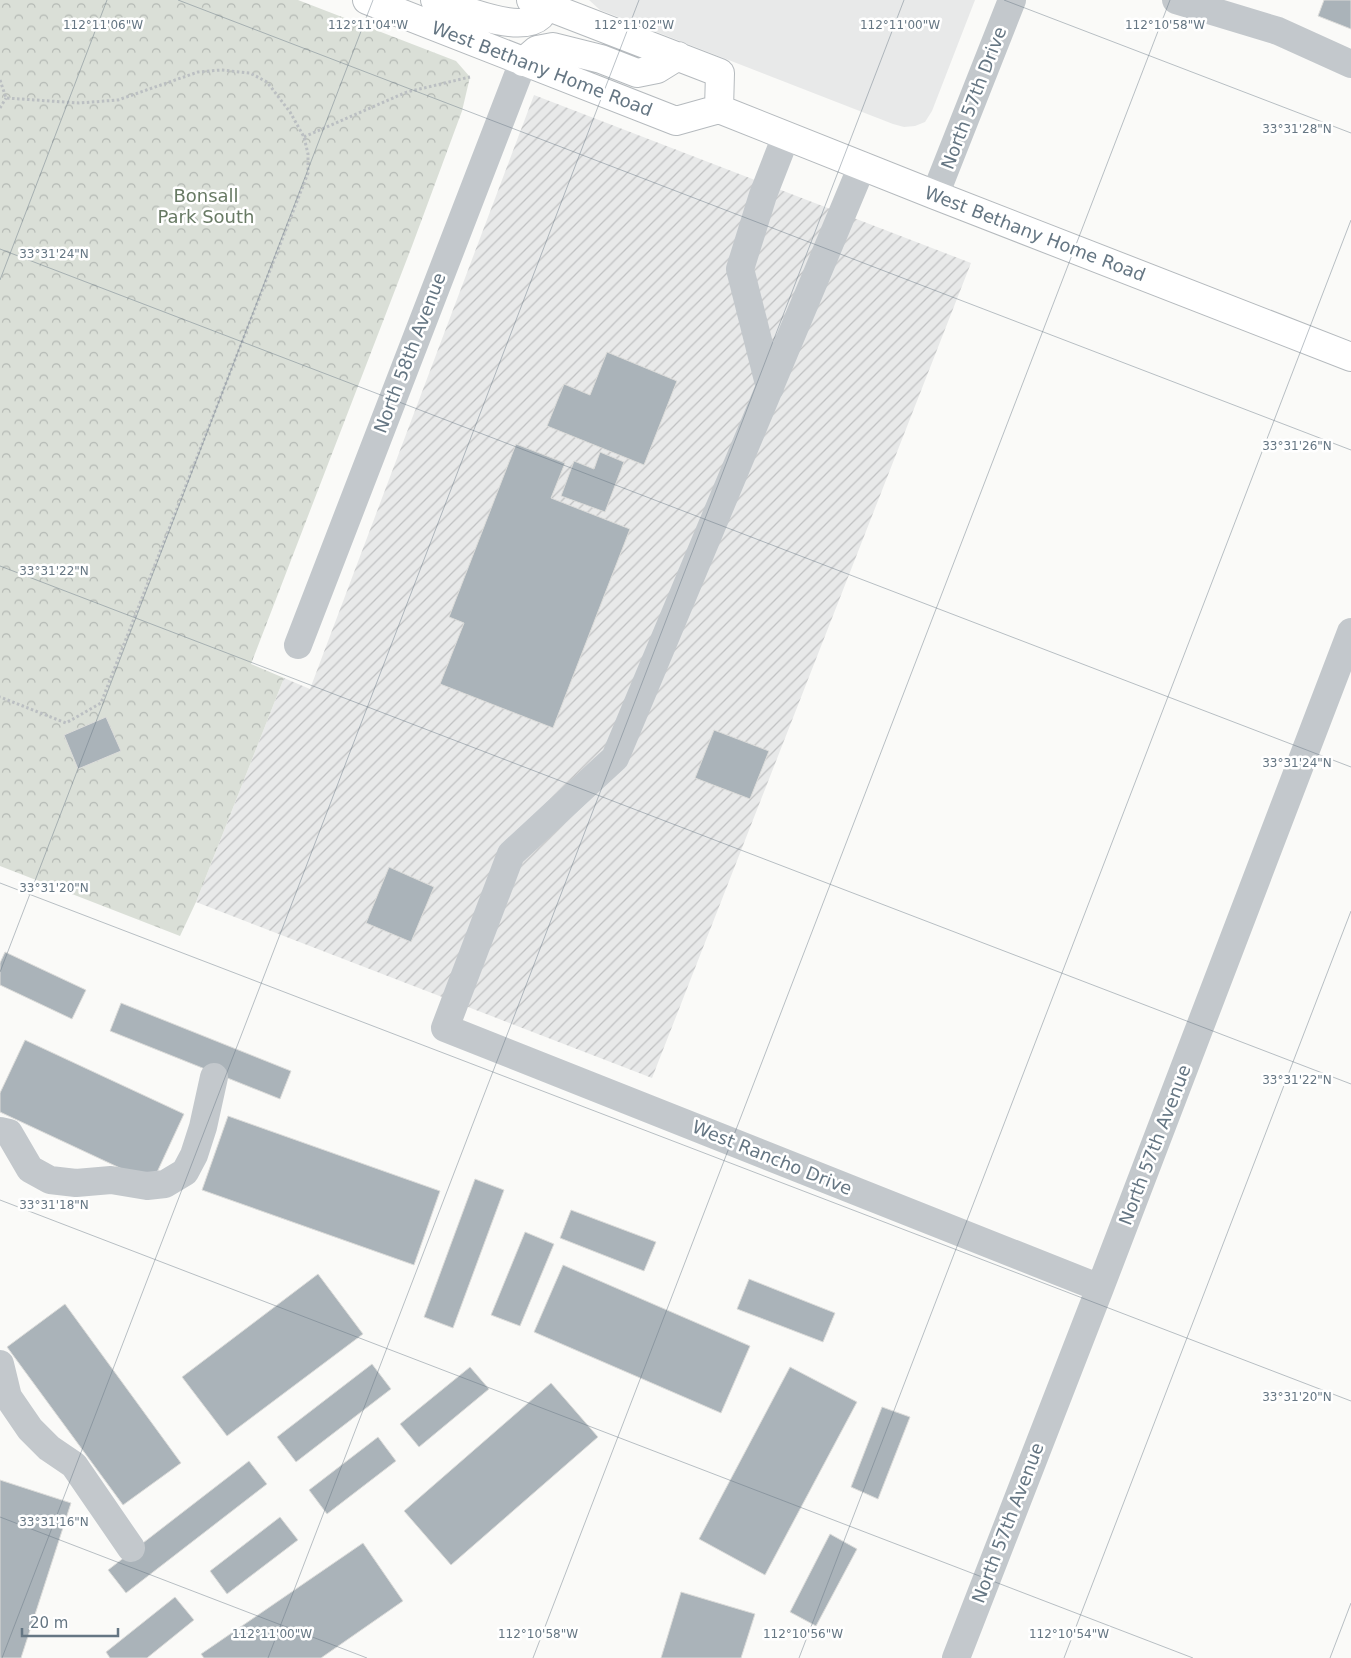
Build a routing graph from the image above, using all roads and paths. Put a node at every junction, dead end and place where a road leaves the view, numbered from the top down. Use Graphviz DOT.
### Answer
graph roads {
  1 [pos="367,0"];
  2 [pos="435,0"];
  3 [pos="1012,0"];
  4 [pos="1176,0"];
  5 [pos="542,2"];
  6 [pos="678,56"];
  7 [pos="523,62"];
  8 [pos="1351,64"];
  9 [pos="470,77"];
  10 [pos="0,80"];
  11 [pos="6,98"];
  12 [pos="0,108"];
  13 [pos="719,109"];
  14 [pos="786,136"];
  15 [pos="304,137"];
  16 [pos="862,166"];
  17 [pos="935,195"];
  18 [pos="1351,357"];
  19 [pos="770,388"];
  20 [pos="1351,632"];
  21 [pos="298,645"];
  22 [pos="0,697"];
  23 [pos="214,1077"];
  24 [pos="0,1131"];
  25 [pos="1100,1288"];
  26 [pos="0,1364"];
  27 [pos="131,1548"];
  28 [pos="956,1658"];
  1 -- 7 [label="main road, West Bethany Home Road"];
  2 -- 5 [label="main road"];
  3 -- 17 [label="street, North 57th Drive"];
  4 -- 8 [label="street"];
  5 -- 6 [label="main road"];
  6 -- 7 [label="main road"];
  6 -- 13 [label="main road"];
  7 -- 13 [label="main road, West Bethany Home Road"];
  7 -- 21 [label="street, North 58th Avenue"];
  9 -- 15 [label="path"];
  10 -- 11 [label="path"];
  11 -- 12 [label="path"];
  11 -- 15 [label="path"];
  13 -- 14 [label="main road, West Bethany Home Road"];
  14 -- 16 [label="main road, West Bethany Home Road"];
  14 -- 19 [label="street"];
  15 -- 22 [label="path"];
  16 -- 17 [label="main road, West Bethany Home Road"];
  16 -- 19 [label="street"];
  17 -- 18 [label="main road, West Bethany Home Road"];
  19 -- 25 [label="street, West Rancho Drive"];
  20 -- 25 [label="street, North 57th Avenue"];
  23 -- 24 [label="street"];
  25 -- 28 [label="street, North 57th Avenue"];
  26 -- 27 [label="street"];
}
